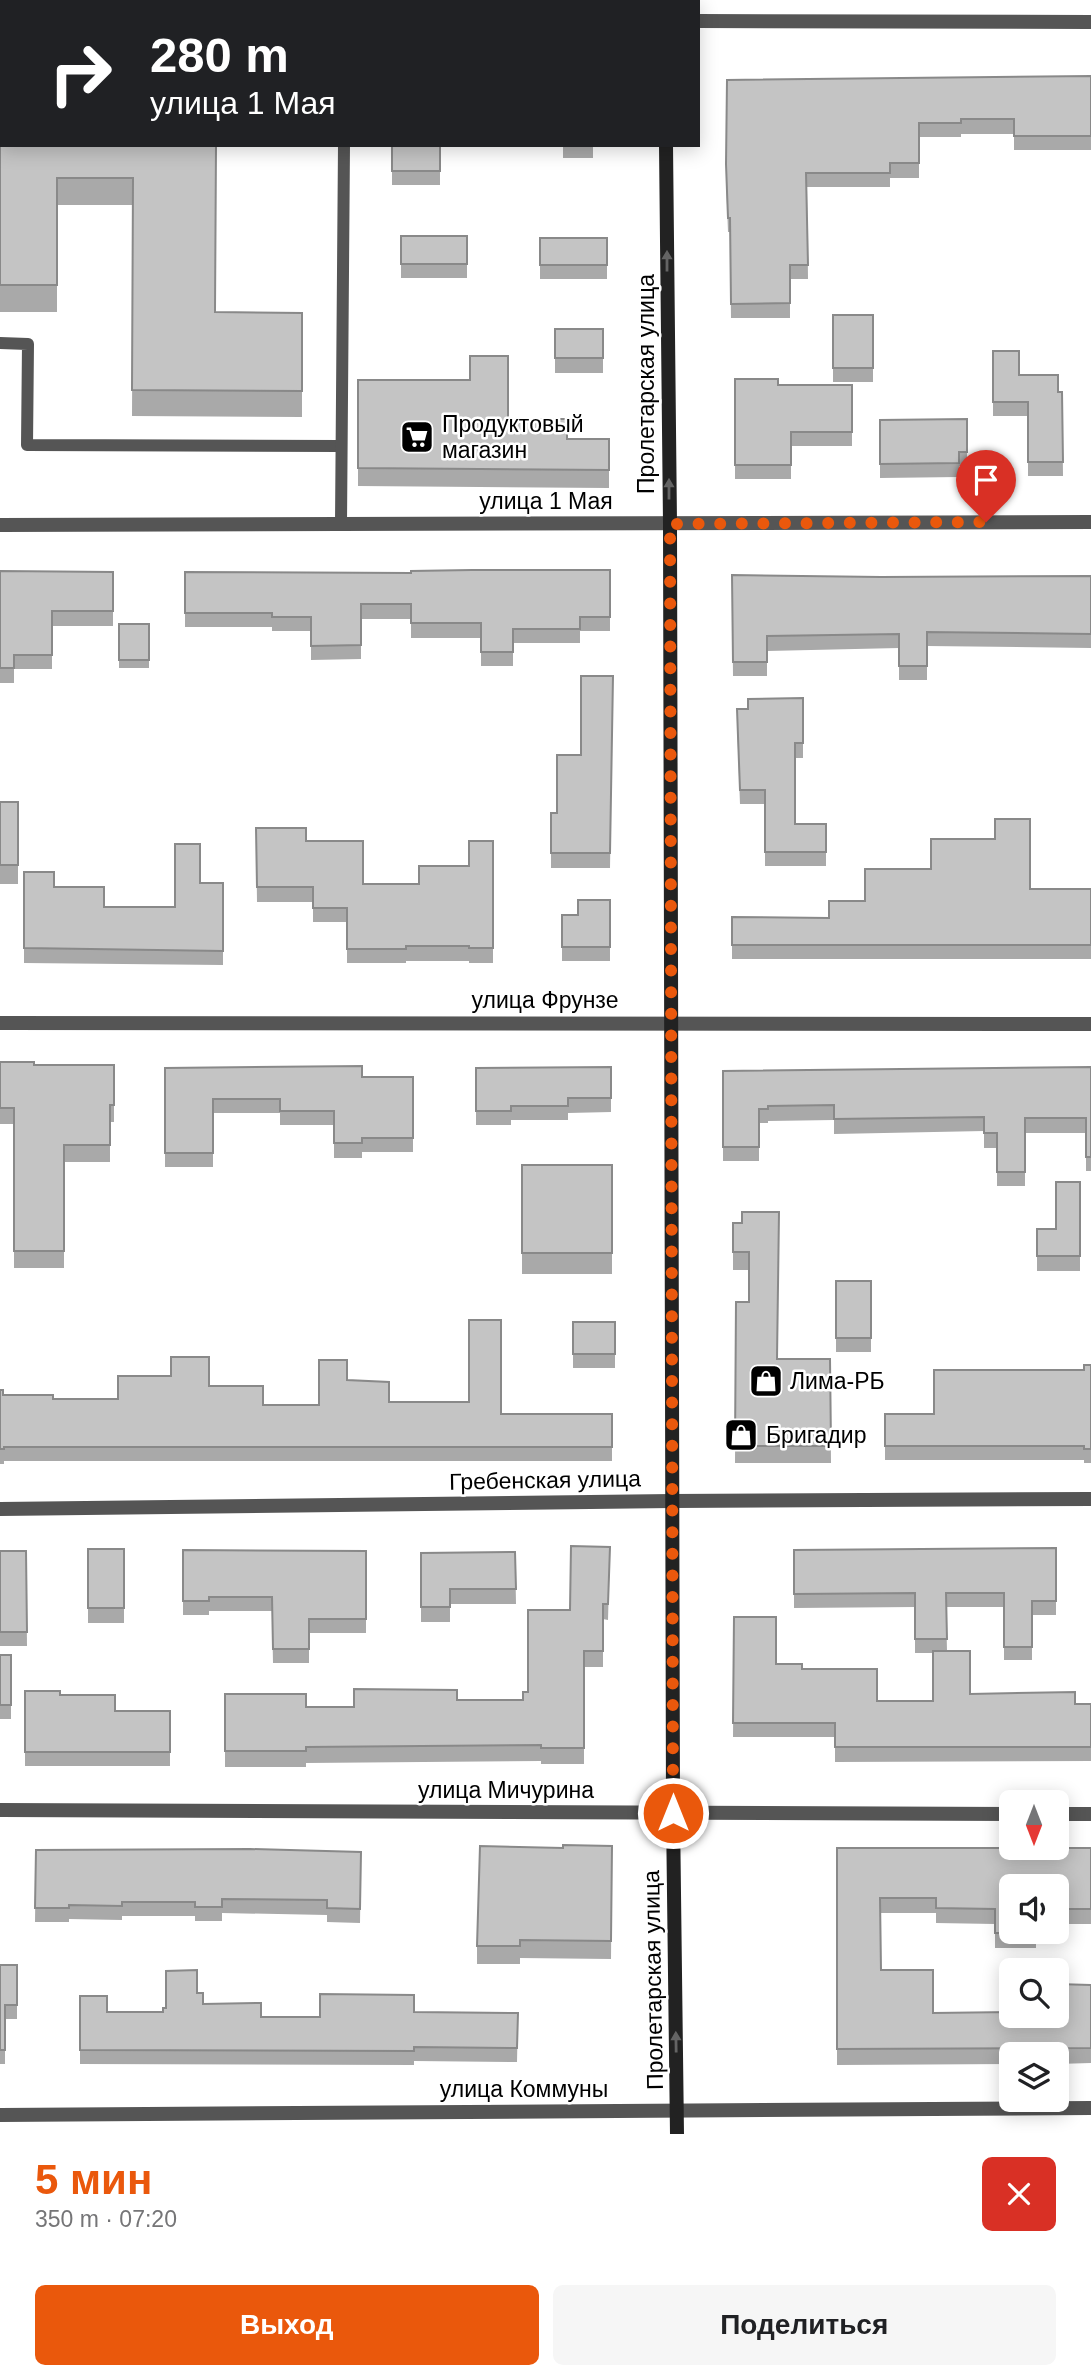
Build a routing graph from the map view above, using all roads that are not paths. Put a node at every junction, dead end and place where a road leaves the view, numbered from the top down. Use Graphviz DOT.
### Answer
graph roads {
  1 [pos="700,21"];
  2 [pos="1091,22"];
  3 [pos="344,147"];
  4 [pos="666,147"];
  5 [pos="0,343"];
  6 [pos="341,446"];
  7 [pos="1091,522"];
  8 [pos="341,523"];
  9 [pos="670,524"];
  10 [pos="0,525"];
  11 [pos="0,1023"];
  12 [pos="671,1023"];
  13 [pos="1091,1024"];
  14 [pos="1091,1499"];
  15 [pos="672,1501"];
  16 [pos="0,1509"];
  17 [pos="0,1810"];
  18 [pos="673,1813"];
  19 [pos="999,1814"];
  20 [pos="1069,1814"];
  21 [pos="1091,1814"];
  22 [pos="1091,2108"];
  23 [pos="677,2110"];
  24 [pos="0,2115"];
  25 [pos="677,2134"];
  1 -- 2 [label="street"];
  3 -- 6 [label="lane"];
  9 -- 4 [label="main road, Пролетарская улица, one-way"];
  5 -- 6 [label="lane"];
  6 -- 8 [label="lane"];
  7 -- 9 [label="street, улица 1 Мая"];
  8 -- 9 [label="street, улица 1 Мая"];
  8 -- 10 [label="street, улица 1 Мая"];
  9 -- 12 [label="main road, Пролетарская улица"];
  11 -- 12 [label="street, улица Фрунзе"];
  12 -- 13 [label="street, улица Фрунзе"];
  12 -- 15 [label="main road, Пролетарская улица"];
  14 -- 15 [label="street, Гребенская улица"];
  15 -- 16 [label="street, Гребенская улица"];
  15 -- 18 [label="main road, Пролетарская улица"];
  17 -- 18 [label="street, улица Мичурина"];
  18 -- 19 [label="street, улица Мичурина"];
  23 -- 18 [label="main road, Пролетарская улица, one-way"];
  20 -- 21 [label="street"];
  22 -- 23 [label="street, улица Коммуны"];
  23 -- 24 [label="street, улица Коммуны"];
  23 -- 25 [label="main road, Пролетарская улица"];
}
